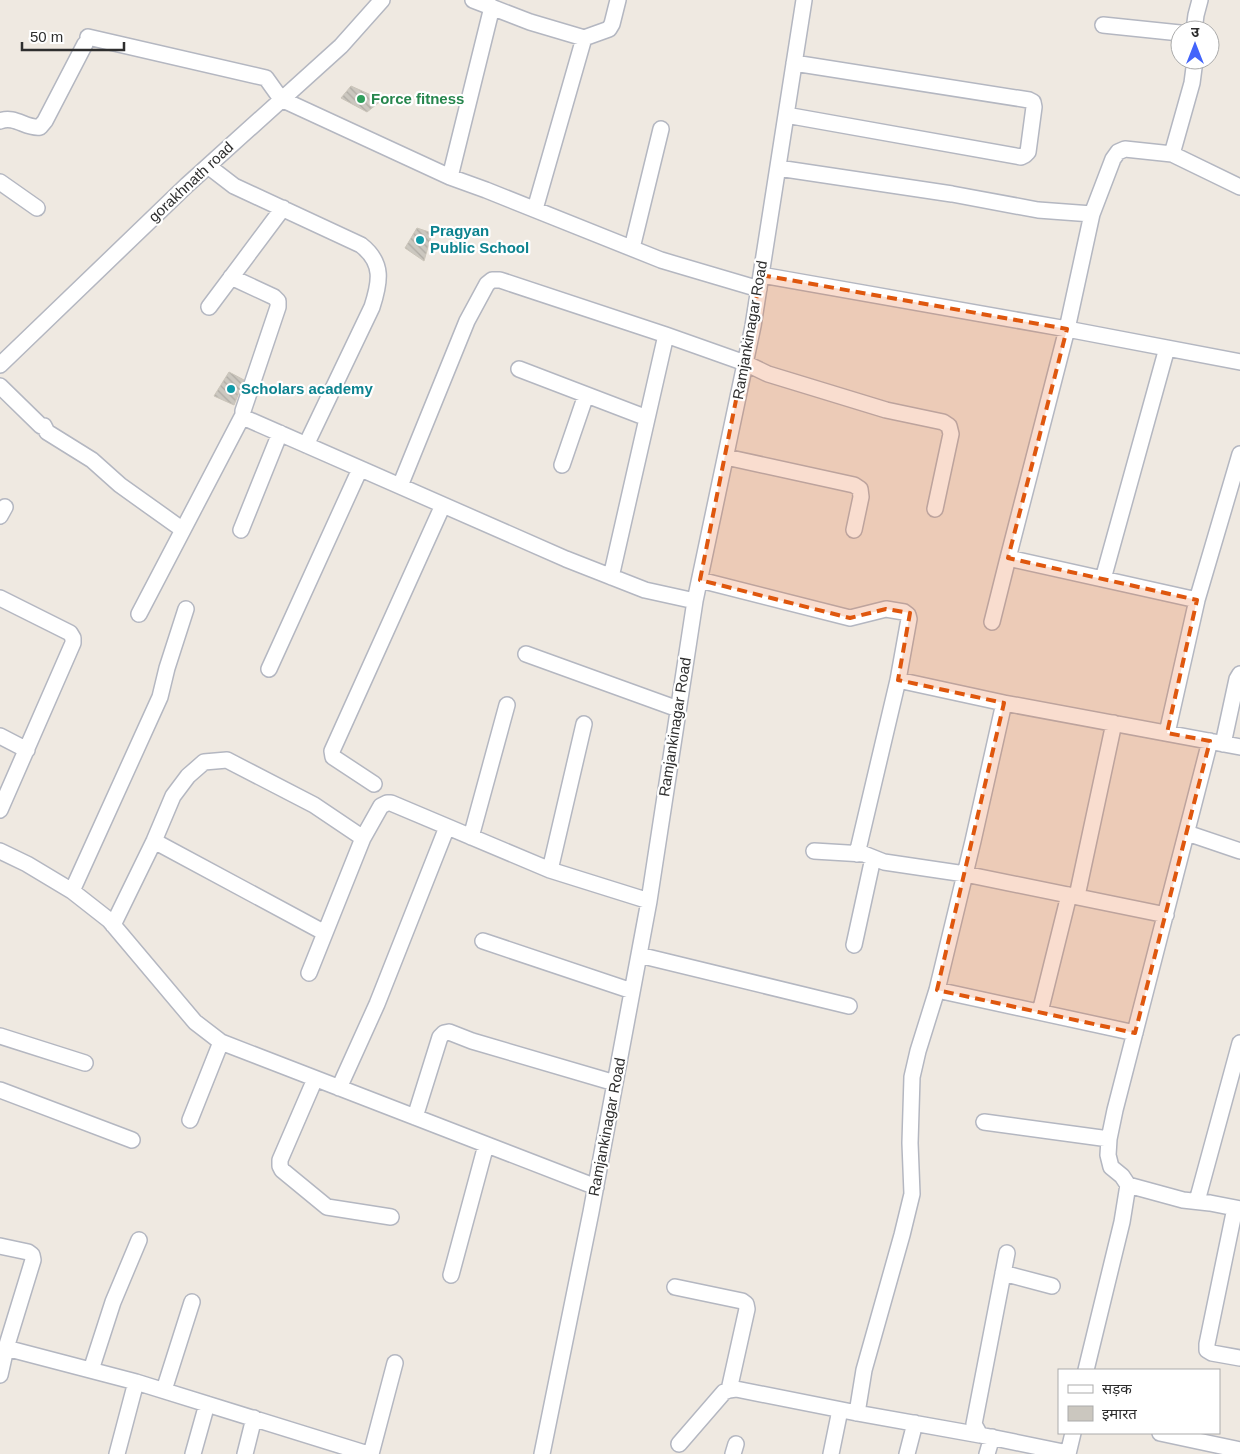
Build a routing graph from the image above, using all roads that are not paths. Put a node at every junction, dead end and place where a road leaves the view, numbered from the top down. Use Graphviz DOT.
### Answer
graph roads {
  1 [pos="382,0"];
  2 [pos="473,0"];
  3 [pos="618,0"];
  4 [pos="804,0"];
  5 [pos="1200,0"];
  6 [pos="492,7"];
  7 [pos="1195,20"];
  8 [pos="1103,25"];
  9 [pos="1170,32"];
  10 [pos="584,38"];
  11 [pos="794,63"];
  12 [pos="1194,70"];
  13 [pos="281,99"];
  14 [pos="786,115"];
  15 [pos="0,120"];
  16 [pos="661,129"];
  17 [pos="1172,154"];
  18 [pos="208,166"];
  19 [pos="778,168"];
  20 [pos="450,177"];
  21 [pos="0,182"];
  22 [pos="1240,187"];
  23 [pos="37,208"];
  24 [pos="283,208"];
  25 [pos="535,209"];
  26 [pos="1092,214"];
  27 [pos="632,248"];
  28 [pos="231,277"];
  29 [pos="760,282"];
  30 [pos="208,307"];
  31 [pos="1067,329"];
  32 [pos="666,336"];
  33 [pos="1167,348"];
  34 [pos="1240,362"];
  35 [pos="745,363"];
  36 [pos="0,365"];
  37 [pos="519,369"];
  38 [pos="0,386"];
  39 [pos="586,394"];
  40 [pos="243,415"];
  41 [pos="647,418"];
  42 [pos="280,433"];
  43 [pos="306,445"];
  44 [pos="1240,454"];
  45 [pos="726,457"];
  46 [pos="562,465"];
  47 [pos="360,469"];
  48 [pos="400,486"];
  49 [pos="442,505"];
  50 [pos="935,509"];
  51 [pos="183,530"];
  52 [pos="241,530"];
  53 [pos="854,530"];
  54 [pos="1008,558"];
  55 [pos="611,577"];
  56 [pos="1103,579"];
  57 [pos="700,580"];
  58 [pos="0,598"];
  59 [pos="1197,600"];
  60 [pos="695,601"];
  61 [pos="186,609"];
  62 [pos="139,614"];
  63 [pos="992,622"];
  64 [pos="526,654"];
  65 [pos="268,669"];
  66 [pos="1240,674"];
  67 [pos="898,680"];
  68 [pos="1004,703"];
  69 [pos="507,705"];
  70 [pos="678,709"];
  71 [pos="584,724"];
  72 [pos="1114,724"];
  73 [pos="1167,733"];
  74 [pos="0,736"];
  75 [pos="1216,742"];
  76 [pos="1240,747"];
  77 [pos="27,750"];
  78 [pos="374,784"];
  79 [pos="0,810"];
  80 [pos="447,827"];
  81 [pos="1187,833"];
  82 [pos="471,837"];
  83 [pos="363,838"];
  84 [pos="154,841"];
  85 [pos="0,851"];
  86 [pos="1240,851"];
  87 [pos="814,852"];
  88 [pos="857,854"];
  89 [pos="873,858"];
  90 [pos="550,870"];
  91 [pos="965,874"];
  92 [pos="72,891"];
  93 [pos="1073,896"];
  94 [pos="649,901"];
  95 [pos="1166,915"];
  96 [pos="113,925"];
  97 [pos="326,933"];
  98 [pos="483,941"];
  99 [pos="854,945"];
  100 [pos="639,955"];
  101 [pos="309,973"];
  102 [pos="937,990"];
  103 [pos="632,991"];
  104 [pos="849,1006"];
  105 [pos="1040,1012"];
  106 [pos="1135,1033"];
  107 [pos="0,1036"];
  108 [pos="221,1042"];
  109 [pos="1240,1043"];
  110 [pos="85,1063"];
  111 [pos="316,1079"];
  112 [pos="615,1083"];
  113 [pos="339,1088"];
  114 [pos="0,1090"];
  115 [pos="415,1117"];
  116 [pos="190,1120"];
  117 [pos="984,1122"];
  118 [pos="1109,1139"];
  119 [pos="132,1140"];
  120 [pos="486,1144"];
  121 [pos="1128,1185"];
  122 [pos="596,1187"];
  123 [pos="1197,1201"];
  124 [pos="1238,1209"];
  125 [pos="391,1217"];
  126 [pos="139,1240"];
  127 [pos="0,1246"];
  128 [pos="1007,1253"];
  129 [pos="1003,1273"];
  130 [pos="451,1275"];
  131 [pos="1052,1286"];
  132 [pos="674,1287"];
  133 [pos="192,1302"];
  134 [pos="6,1348"];
  135 [pos="1240,1358"];
  136 [pos="395,1363"];
  137 [pos="1086,1369"];
  138 [pos="91,1370"];
  139 [pos="0,1375"];
  140 [pos="136,1382"];
  141 [pos="164,1390"];
  142 [pos="729,1390"];
  143 [pos="207,1404"];
  144 [pos="840,1410"];
  145 [pos="857,1413"];
  146 [pos="254,1418"];
  147 [pos="915,1423"];
  148 [pos="1073,1434"];
  149 [pos="1165,1434"];
  150 [pos="986,1436"];
  151 [pos="679,1444"];
  152 [pos="325,1448"];
  153 [pos="1240,1450"];
  154 [pos="117,1454"];
  155 [pos="193,1454"];
  156 [pos="245,1454"];
  157 [pos="370,1454"];
  158 [pos="542,1454"];
  159 [pos="831,1454"];
  160 [pos="907,1454"];
  161 [pos="987,1454"];
  162 [pos="1068,1454"];
  1 -- 13 [label="street, gorakhnath road"];
  2 -- 6 [label="street"];
  3 -- 10 [label="street"];
  4 -- 11 [label="street, Ramjankinagar Road"];
  5 -- 7 [label="street"];
  6 -- 10 [label="street"];
  6 -- 20 [label="street"];
  8 -- 9 [label="street"];
  10 -- 25 [label="street"];
  11 -- 14 [label="street, Ramjankinagar Road"];
  11 -- 14 [label="street"];
  12 -- 17 [label="street"];
  13 -- 15 [label="street"];
  13 -- 18 [label="street, gorakhnath road"];
  13 -- 20 [label="street"];
  14 -- 19 [label="street, Ramjankinagar Road"];
  16 -- 27 [label="street"];
  17 -- 22 [label="street"];
  17 -- 26 [label="street"];
  18 -- 24 [label="street"];
  18 -- 36 [label="street, gorakhnath road"];
  19 -- 26 [label="street"];
  19 -- 29 [label="street, Ramjankinagar Road"];
  20 -- 25 [label="street"];
  21 -- 23 [label="street"];
  24 -- 28 [label="street"];
  24 -- 43 [label="street"];
  25 -- 27 [label="street"];
  26 -- 31 [label="street"];
  27 -- 29 [label="street"];
  28 -- 30 [label="street"];
  28 -- 40 [label="street"];
  29 -- 31 [label="street"];
  29 -- 35 [label="street, Ramjankinagar Road"];
  31 -- 33 [label="street"];
  31 -- 54 [label="street"];
  32 -- 35 [label="street"];
  32 -- 41 [label="street"];
  32 -- 48 [label="street"];
  33 -- 34 [label="street"];
  33 -- 56 [label="street"];
  35 -- 45 [label="street, Ramjankinagar Road"];
  35 -- 50 [label="street"];
  37 -- 39 [label="street"];
  38 -- 51 [label="street"];
  39 -- 41 [label="street"];
  39 -- 46 [label="street"];
  40 -- 42 [label="street"];
  40 -- 51 [label="street"];
  41 -- 55 [label="street"];
  42 -- 43 [label="street"];
  42 -- 52 [label="street"];
  43 -- 47 [label="street"];
  44 -- 59 [label="street"];
  45 -- 53 [label="street"];
  45 -- 57 [label="street, Ramjankinagar Road"];
  47 -- 48 [label="street"];
  47 -- 65 [label="street"];
  48 -- 49 [label="street"];
  49 -- 55 [label="street"];
  49 -- 78 [label="street"];
  51 -- 62 [label="street"];
  54 -- 56 [label="street"];
  54 -- 63 [label="street"];
  55 -- 60 [label="street"];
  56 -- 59 [label="street"];
  57 -- 60 [label="street, Ramjankinagar Road"];
  57 -- 67 [label="street"];
  58 -- 77 [label="street"];
  59 -- 73 [label="street"];
  60 -- 70 [label="street, Ramjankinagar Road"];
  61 -- 92 [label="street"];
  64 -- 70 [label="street"];
  66 -- 75 [label="street"];
  67 -- 68 [label="street"];
  67 -- 88 [label="street"];
  68 -- 72 [label="street"];
  68 -- 91 [label="street"];
  69 -- 82 [label="street"];
  70 -- 94 [label="street, Ramjankinagar Road"];
  71 -- 90 [label="street"];
  72 -- 73 [label="street"];
  72 -- 93 [label="street"];
  73 -- 75 [label="street"];
  74 -- 77 [label="street"];
  75 -- 76 [label="street"];
  75 -- 81 [label="street"];
  77 -- 79 [label="street"];
  80 -- 82 [label="street"];
  80 -- 83 [label="street"];
  80 -- 113 [label="street"];
  81 -- 86 [label="street"];
  81 -- 95 [label="street"];
  82 -- 90 [label="street"];
  83 -- 84 [label="street"];
  83 -- 97 [label="street"];
  84 -- 96 [label="street"];
  84 -- 97 [label="street"];
  85 -- 92 [label="street"];
  87 -- 88 [label="street"];
  88 -- 89 [label="street"];
  89 -- 91 [label="street"];
  89 -- 99 [label="street"];
  90 -- 94 [label="street"];
  91 -- 93 [label="street"];
  91 -- 102 [label="street"];
  92 -- 96 [label="street"];
  93 -- 95 [label="street"];
  93 -- 105 [label="street"];
  94 -- 100 [label="street, Ramjankinagar Road"];
  95 -- 106 [label="street"];
  96 -- 108 [label="street"];
  97 -- 101 [label="street"];
  98 -- 103 [label="street"];
  100 -- 103 [label="street, Ramjankinagar Road"];
  100 -- 104 [label="street"];
  102 -- 105 [label="street"];
  102 -- 145 [label="street"];
  103 -- 112 [label="street, Ramjankinagar Road"];
  105 -- 106 [label="street"];
  106 -- 118 [label="street"];
  107 -- 110 [label="street"];
  108 -- 111 [label="street"];
  108 -- 116 [label="street"];
  109 -- 123 [label="street"];
  111 -- 113 [label="street"];
  111 -- 125 [label="street"];
  112 -- 115 [label="street"];
  112 -- 122 [label="street, Ramjankinagar Road"];
  113 -- 115 [label="street"];
  114 -- 119 [label="street"];
  115 -- 120 [label="street"];
  117 -- 118 [label="street"];
  118 -- 121 [label="street"];
  120 -- 122 [label="street"];
  120 -- 130 [label="street"];
  121 -- 123 [label="street"];
  121 -- 137 [label="street"];
  122 -- 158 [label="street, Ramjankinagar Road"];
  123 -- 124 [label="street"];
  124 -- 135 [label="street"];
  126 -- 138 [label="street"];
  127 -- 134 [label="street"];
  128 -- 129 [label="street"];
  129 -- 131 [label="street"];
  129 -- 150 [label="street"];
  132 -- 142 [label="street"];
  133 -- 141 [label="street"];
  134 -- 138 [label="street"];
  134 -- 139 [label="street"];
  136 -- 157 [label="street"];
  138 -- 140 [label="street"];
  140 -- 141 [label="street"];
  140 -- 154 [label="street"];
  141 -- 143 [label="street"];
  142 -- 144 [label="street"];
  142 -- 151 [label="street"];
  143 -- 146 [label="street"];
  143 -- 155 [label="street"];
  144 -- 145 [label="street"];
  144 -- 159 [label="street"];
  145 -- 147 [label="street"];
  146 -- 152 [label="street"];
  146 -- 156 [label="street"];
  147 -- 150 [label="street"];
  147 -- 160 [label="street"];
  148 -- 162 [label="street"];
  149 -- 153 [label="street"];
  150 -- 161 [label="street"];
  150 -- 162 [label="street"];
  152 -- 157 [label="street"];
}
